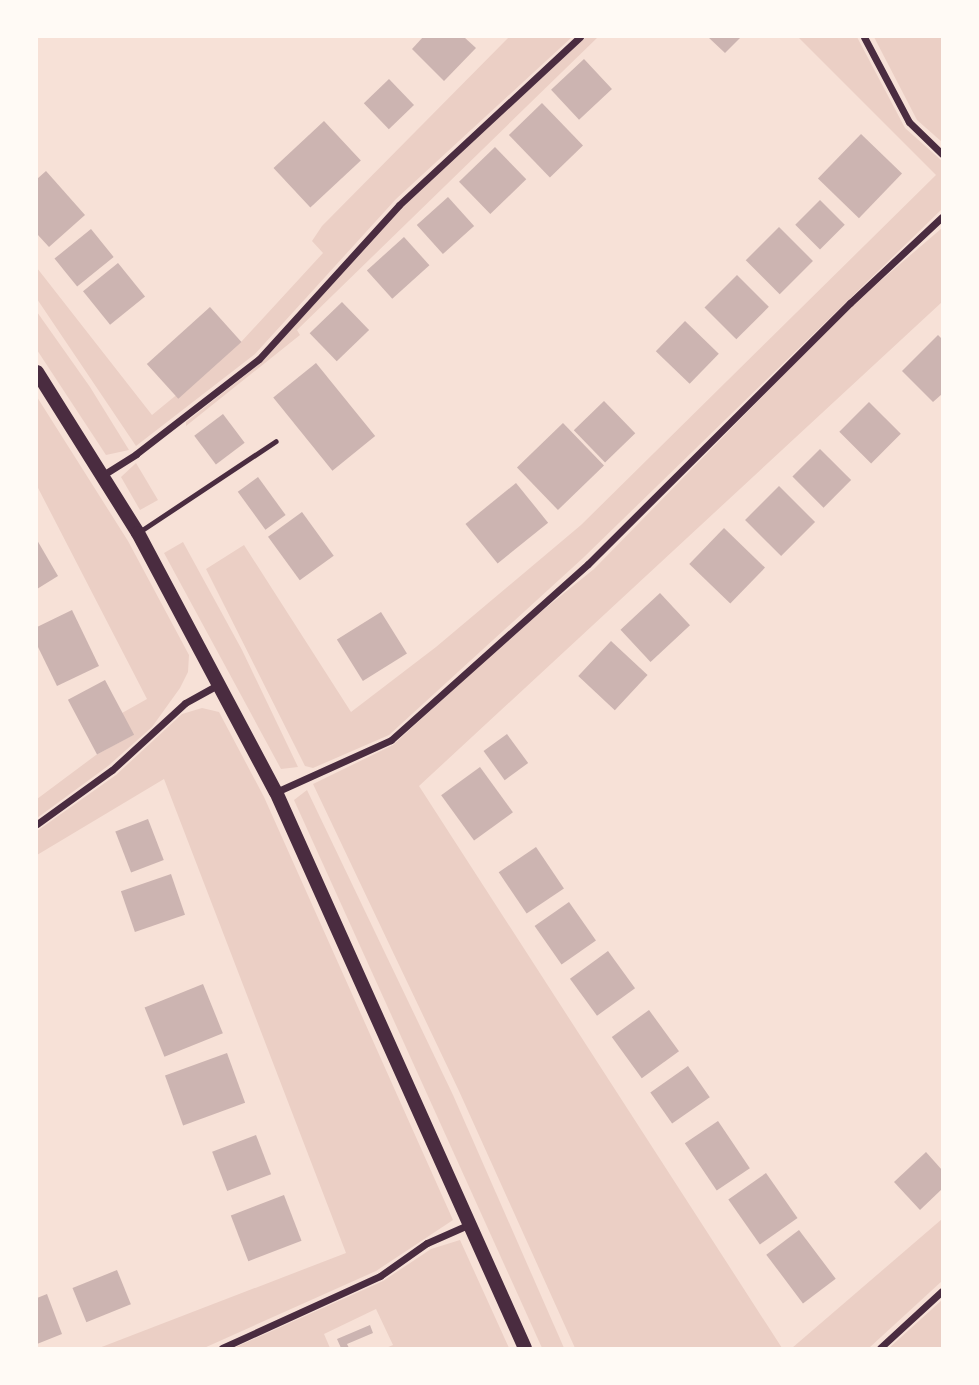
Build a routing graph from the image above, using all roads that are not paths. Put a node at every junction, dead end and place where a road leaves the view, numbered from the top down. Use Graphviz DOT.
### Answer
graph roads {
  1 [pos="580,37"];
  2 [pos="864,37"];
  3 [pos="942,155"];
  4 [pos="942,217"];
  5 [pos="37,372"];
  6 [pos="276,441"];
  7 [pos="103,475"];
  8 [pos="138,533"];
  9 [pos="220,684"];
  10 [pos="276,792"];
  11 [pos="37,824"];
  12 [pos="470,1224"];
  13 [pos="942,1291"];
  14 [pos="222,1348"];
  15 [pos="525,1348"];
  16 [pos="880,1348"];
  1 -- 7 [label="street"];
  2 -- 3 [label="street"];
  4 -- 10 [label="street"];
  5 -- 7 [label="main road"];
  6 -- 8 [label="lane"];
  7 -- 8 [label="main road"];
  8 -- 9 [label="main road"];
  9 -- 10 [label="main road"];
  9 -- 11 [label="street"];
  10 -- 12 [label="main road"];
  12 -- 14 [label="street"];
  12 -- 15 [label="main road"];
  13 -- 16 [label="street"];
}
